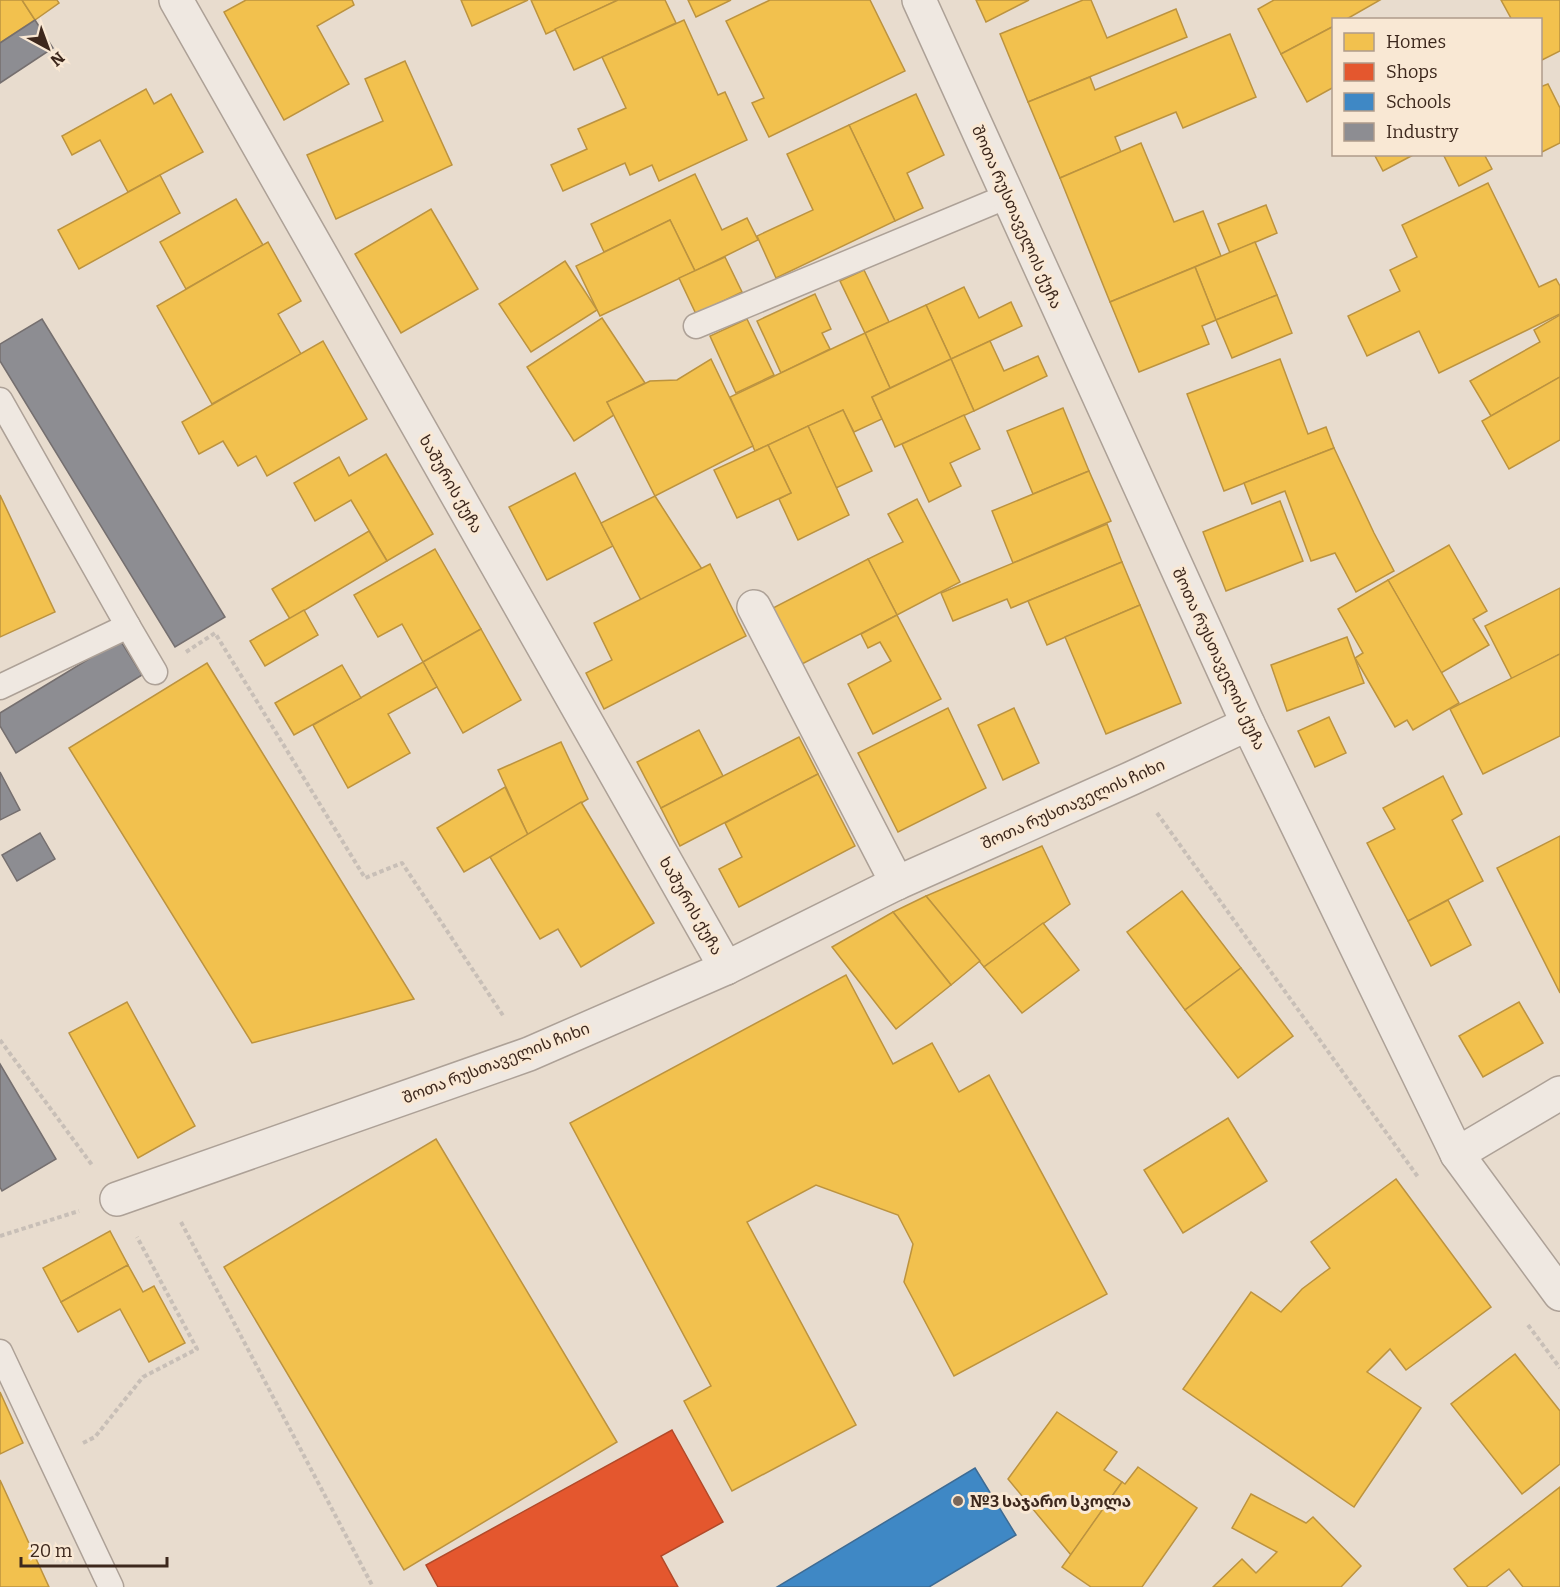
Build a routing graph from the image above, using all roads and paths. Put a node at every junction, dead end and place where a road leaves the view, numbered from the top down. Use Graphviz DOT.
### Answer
graph roads {
  1 [pos="176,0"];
  2 [pos="919,0"];
  3 [pos="1008,196"];
  4 [pos="696,326"];
  5 [pos="0,399"];
  6 [pos="754,607"];
  7 [pos="128,626"];
  8 [pos="155,672"];
  9 [pos="0,687"];
  10 [pos="1248,724"];
  11 [pos="897,883"];
  12 [pos="726,968"];
  13 [pos="0,1040"];
  14 [pos="529,1054"];
  15 [pos="1560,1093"];
  16 [pos="1457,1154"];
  17 [pos="161,1184"];
  18 [pos="117,1199"];
  19 [pos="0,1236"];
  20 [pos="1560,1294"];
  21 [pos="0,1352"];
  22 [pos="50,1458"];
  23 [pos="111,1587"];
  24 [pos="373,1587"];
  1 -- 12 [label="street, ხაშურის ქუჩა"];
  2 -- 3 [label="street, შოთა რუსთაველის ქუჩა"];
  3 -- 4 [label="lane"];
  3 -- 10 [label="street, შოთა რუსთაველის ქუჩა"];
  5 -- 7 [label="lane"];
  6 -- 11 [label="street"];
  7 -- 8 [label="lane"];
  7 -- 9 [label="lane"];
  8 -- 14 [label="path"];
  10 -- 11 [label="street, შოთა რუსთაველის ჩიხი"];
  10 -- 16 [label="street, შოთა რუსთაველის ქუჩა"];
  11 -- 12 [label="street, შოთა რუსთაველის ჩიხი"];
  12 -- 14 [label="street, შოთა რუსთაველის ჩიხი"];
  13 -- 18 [label="path"];
  14 -- 17 [label="street, შოთა რუსთაველის ჩიხი"];
  15 -- 16 [label="street"];
  16 -- 20 [label="street, შოთა რუსთაველის ქუჩა"];
  17 -- 18 [label="street, შოთა რუსთაველის ჩიხი"];
  17 -- 24 [label="path"];
  18 -- 19 [label="path"];
  18 -- 22 [label="path"];
  21 -- 22 [label="lane"];
  22 -- 23 [label="lane"];
}
